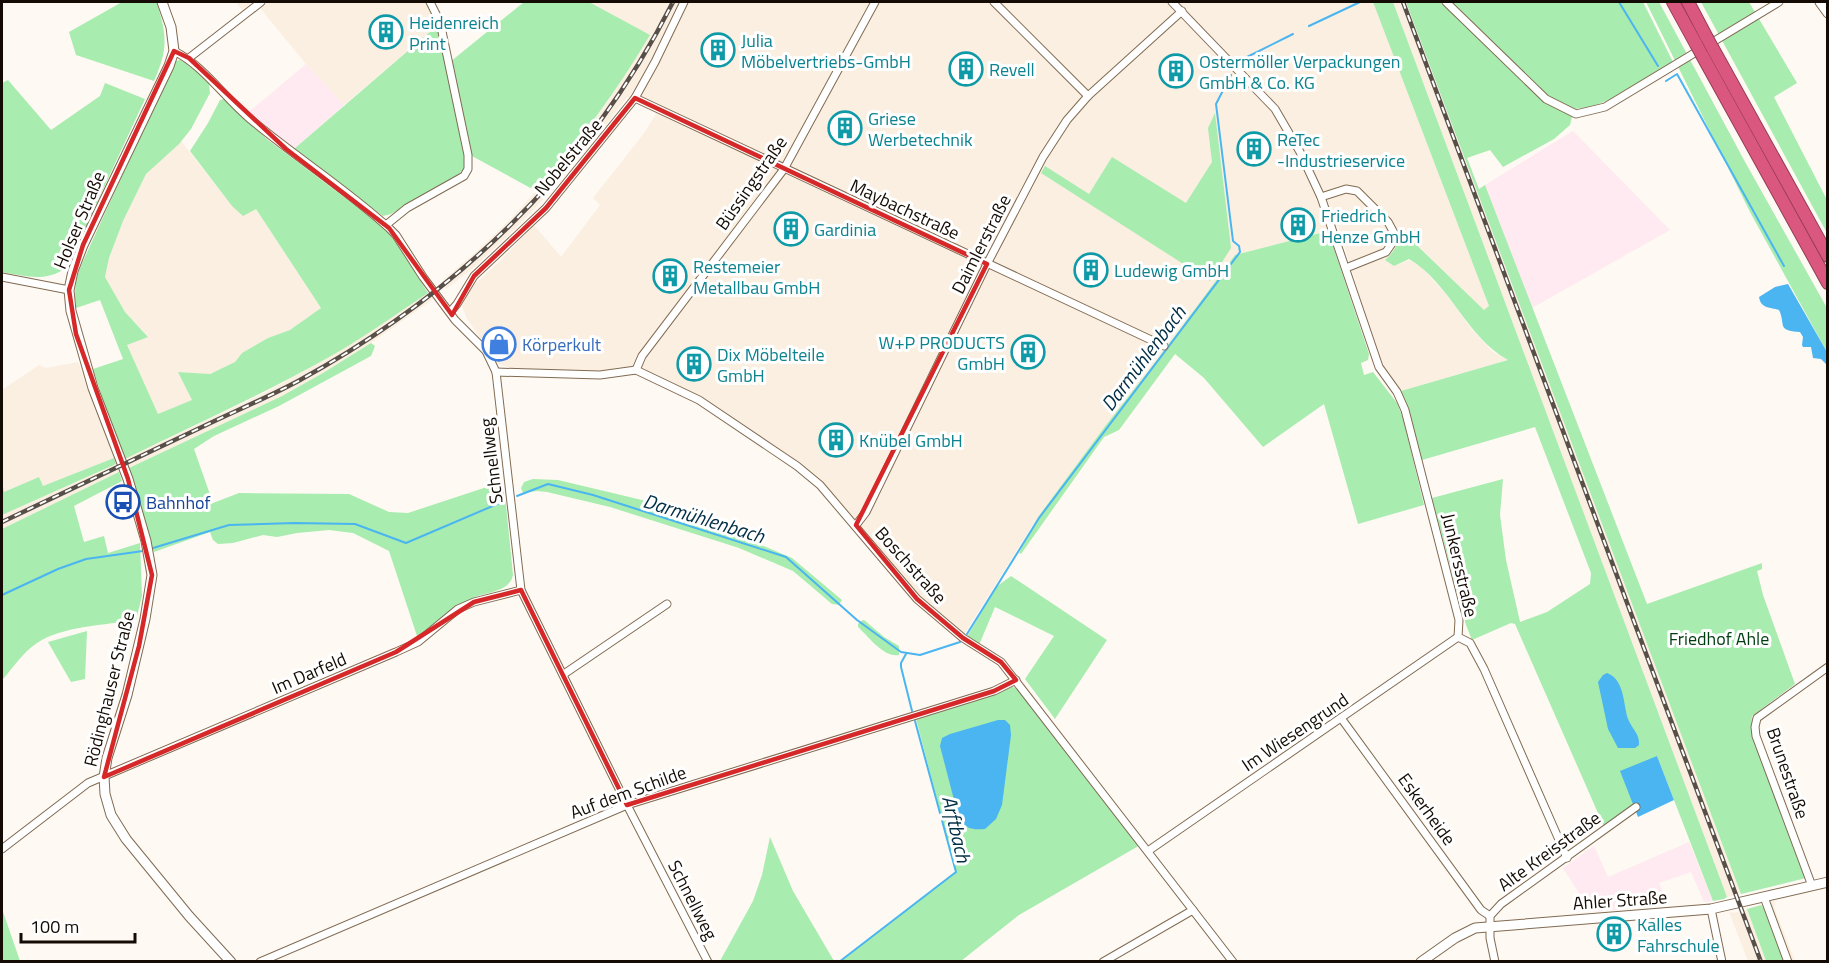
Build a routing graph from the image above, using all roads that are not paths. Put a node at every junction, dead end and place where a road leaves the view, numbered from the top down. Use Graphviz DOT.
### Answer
graph roads {
  1 [pos="162,2"];
  2 [pos="261,2"];
  3 [pos="430,2"];
  4 [pos="684,2"];
  5 [pos="875,2"];
  6 [pos="994,2"];
  7 [pos="1172,2"];
  8 [pos="1446,2"];
  9 [pos="1673,2"];
  10 [pos="1688,2"];
  11 [pos="1779,2"];
  12 [pos="1820,2"];
  13 [pos="1182,11"];
  14 [pos="1827,14"];
  15 [pos="1704,47"];
  16 [pos="174,51"];
  17 [pos="189,58"];
  18 [pos="1088,96"];
  19 [pos="635,98"];
  20 [pos="784,169"];
  21 [pos="1321,197"];
  22 [pos="386,225"];
  23 [pos="1827,256"];
  24 [pos="987,264"];
  25 [pos="1346,268"];
  26 [pos="2,277"];
  27 [pos="1827,283"];
  28 [pos="69,290"];
  29 [pos="450,312"];
  30 [pos="1164,346"];
  31 [pos="636,370"];
  32 [pos="496,372"];
  33 [pos="120,457"];
  34 [pos="856,525"];
  35 [pos="521,590"];
  36 [pos="667,604"];
  37 [pos="1458,637"];
  38 [pos="1827,667"];
  39 [pos="564,674"];
  40 [pos="1016,680"];
  41 [pos="1341,718"];
  42 [pos="104,777"];
  43 [pos="627,805"];
  44 [pos="1636,807"];
  45 [pos="2,849"];
  46 [pos="1148,851"];
  47 [pos="1567,858"];
  48 [pos="1827,882"];
  49 [pos="1812,886"];
  50 [pos="1764,897"];
  51 [pos="1711,909"];
  52 [pos="1193,910"];
  53 [pos="1490,916"];
  54 [pos="1491,927"];
  55 [pos="231,962"];
  56 [pos="260,962"];
  57 [pos="708,962"];
  58 [pos="1103,962"];
  59 [pos="1233,962"];
  60 [pos="1421,962"];
  61 [pos="1495,962"];
  62 [pos="1722,962"];
  63 [pos="1788,962"];
  1 -- 16 [label="main road"];
  2 -- 17 [label="street"];
  3 -- 22 [label="street"];
  4 -- 19 [label="street, Nobelstraße"];
  5 -- 20 [label="street, Büssingstraße"];
  6 -- 18 [label="street"];
  7 -- 13 [label="street, Junkersstraße"];
  8 -- 11 [label="street"];
  9 -- 15 [label="highway"];
  10 -- 15 [label="highway"];
  12 -- 14 [label="main road"];
  13 -- 18 [label="street, Daimlerstraße"];
  13 -- 21 [label="street, Junkersstraße"];
  15 -- 23 [label="highway"];
  15 -- 27 [label="highway"];
  16 -- 17 [label="street, Schnellweg"];
  16 -- 28 [label="main road, Holser Straße"];
  17 -- 22 [label="street, Schnellweg"];
  18 -- 24 [label="street, Daimlerstraße"];
  19 -- 20 [label="street, Maybachstraße"];
  19 -- 29 [label="street, Nobelstraße"];
  20 -- 24 [label="street, Maybachstraße"];
  20 -- 31 [label="street, Büssingstraße"];
  21 -- 25 [label="street, Junkersstraße"];
  21 -- 25 [label="street"];
  22 -- 29 [label="street, Schnellweg"];
  24 -- 30 [label="street, Maybachstraße"];
  24 -- 34 [label="street, Daimlerstraße"];
  25 -- 37 [label="street, Junkersstraße"];
  26 -- 28 [label="street"];
  28 -- 33 [label="main road, Holser Straße"];
  29 -- 32 [label="street, Schnellweg"];
  31 -- 32 [label="street"];
  31 -- 34 [label="street, Boschstraße"];
  32 -- 35 [label="street, Schnellweg"];
  33 -- 42 [label="main road, Rödinghauser Straße"];
  34 -- 40 [label="street, Boschstraße"];
  35 -- 39 [label="street, Schnellweg"];
  35 -- 42 [label="street, Im Darfeld"];
  36 -- 39 [label="street"];
  37 -- 41 [label="street, Im Wiesengrund"];
  37 -- 47 [label="street, Junkersstraße"];
  38 -- 49 [label="street, Brunestraße"];
  39 -- 43 [label="street, Schnellweg"];
  40 -- 43 [label="street, Auf dem Schilde"];
  40 -- 46 [label="street, Boschstraße"];
  41 -- 46 [label="street, Im Wiesengrund"];
  41 -- 53 [label="street, Eskerheide"];
  42 -- 45 [label="street, Im Darfeld"];
  42 -- 55 [label="main road, Rödinghauser Straße"];
  43 -- 56 [label="street, Auf dem Schilde"];
  43 -- 57 [label="street, Schnellweg"];
  44 -- 47 [label="street, Alte Kreisstraße"];
  46 -- 52 [label="street, Boschstraße"];
  47 -- 53 [label="street, Alte Kreisstraße"];
  48 -- 49 [label="main road, Ahler Straße"];
  49 -- 50 [label="main road, Ahler Straße"];
  50 -- 51 [label="main road, Ahler Straße"];
  50 -- 63 [label="street"];
  51 -- 54 [label="main road, Ahler Straße"];
  51 -- 62 [label="street"];
  52 -- 58 [label="street"];
  52 -- 59 [label="street, Boschstraße"];
  53 -- 54 [label="street, Alte Kreisstraße"];
  54 -- 60 [label="main road, Ahler Straße"];
  54 -- 61 [label="street, Alte Kreisstraße"];
}
